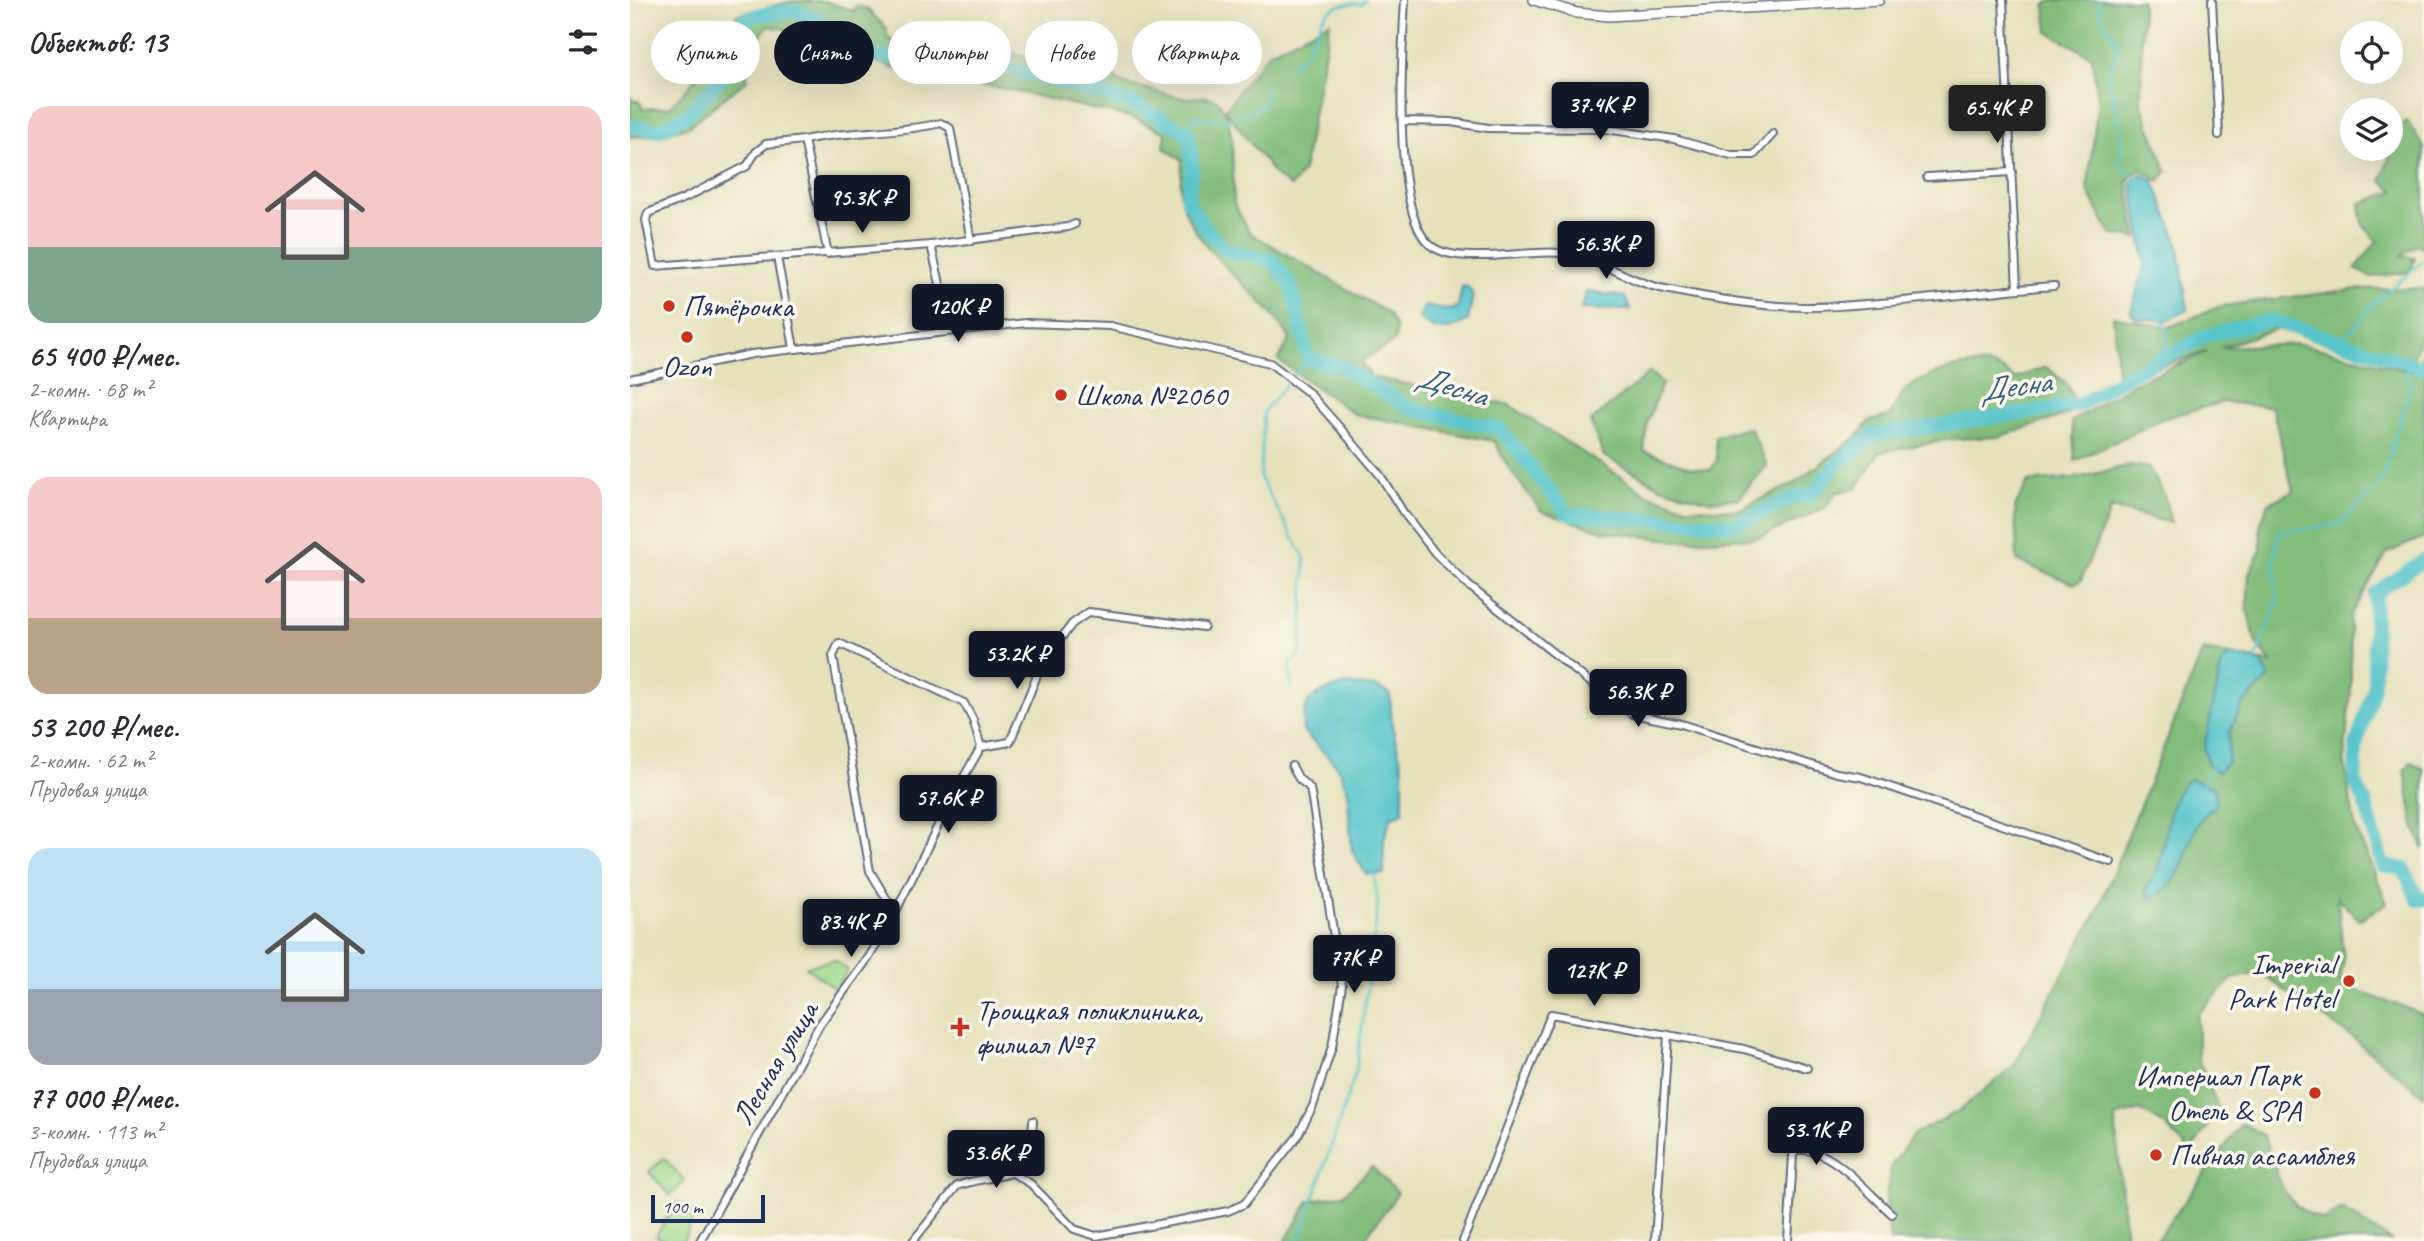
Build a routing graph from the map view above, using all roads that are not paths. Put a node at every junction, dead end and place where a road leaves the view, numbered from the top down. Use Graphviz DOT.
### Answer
graph roads {
  1 [pos="1405,0"];
  2 [pos="1534,0"];
  3 [pos="1879,0"];
  4 [pos="2003,0"];
  5 [pos="2211,0"];
  6 [pos="1403,121"];
  7 [pos="1773,134"];
  8 [pos="2218,135"];
  9 [pos="804,140"];
  10 [pos="2011,172"];
  11 [pos="1927,177"];
  12 [pos="1075,224"];
  13 [pos="971,241"];
  14 [pos="931,245"];
  15 [pos="828,254"];
  16 [pos="777,257"];
  17 [pos="2054,286"];
  18 [pos="2017,289"];
  19 [pos="951,331"];
  20 [pos="794,348"];
  21 [pos="630,379"];
  22 [pos="1204,627"];
  23 [pos="981,747"];
  24 [pos="1293,766"];
  25 [pos="2111,862"];
  26 [pos="895,913"];
  27 [pos="1668,1035"];
  28 [pos="1807,1068"];
  29 [pos="1033,1121"];
  30 [pos="1014,1174"];
  31 [pos="1892,1214"];
  32 [pos="701,1241"];
  33 [pos="914,1241"];
  34 [pos="1463,1241"];
  35 [pos="1655,1241"];
  36 [pos="1788,1241"];
  1 -- 6 [label="street"];
  2 -- 3 [label="street"];
  4 -- 10 [label="street"];
  5 -- 8 [label="street"];
  6 -- 7 [label="street"];
  6 -- 18 [label="street"];
  9 -- 13 [label="street"];
  9 -- 15 [label="street"];
  9 -- 16 [label="street"];
  10 -- 11 [label="street"];
  10 -- 18 [label="street"];
  12 -- 13 [label="street"];
  13 -- 14 [label="street"];
  14 -- 15 [label="street"];
  14 -- 19 [label="street"];
  15 -- 16 [label="street"];
  16 -- 20 [label="street"];
  17 -- 18 [label="street"];
  19 -- 20 [label="street"];
  19 -- 25 [label="street"];
  20 -- 21 [label="street"];
  22 -- 23 [label="street"];
  23 -- 26 [label="street, Лесная улица"];
  23 -- 26 [label="street"];
  24 -- 30 [label="street"];
  26 -- 32 [label="street, Лесная улица"];
  27 -- 28 [label="street"];
  27 -- 34 [label="street"];
  27 -- 35 [label="street"];
  29 -- 30 [label="street"];
  30 -- 33 [label="street"];
  31 -- 36 [label="street"];
}
